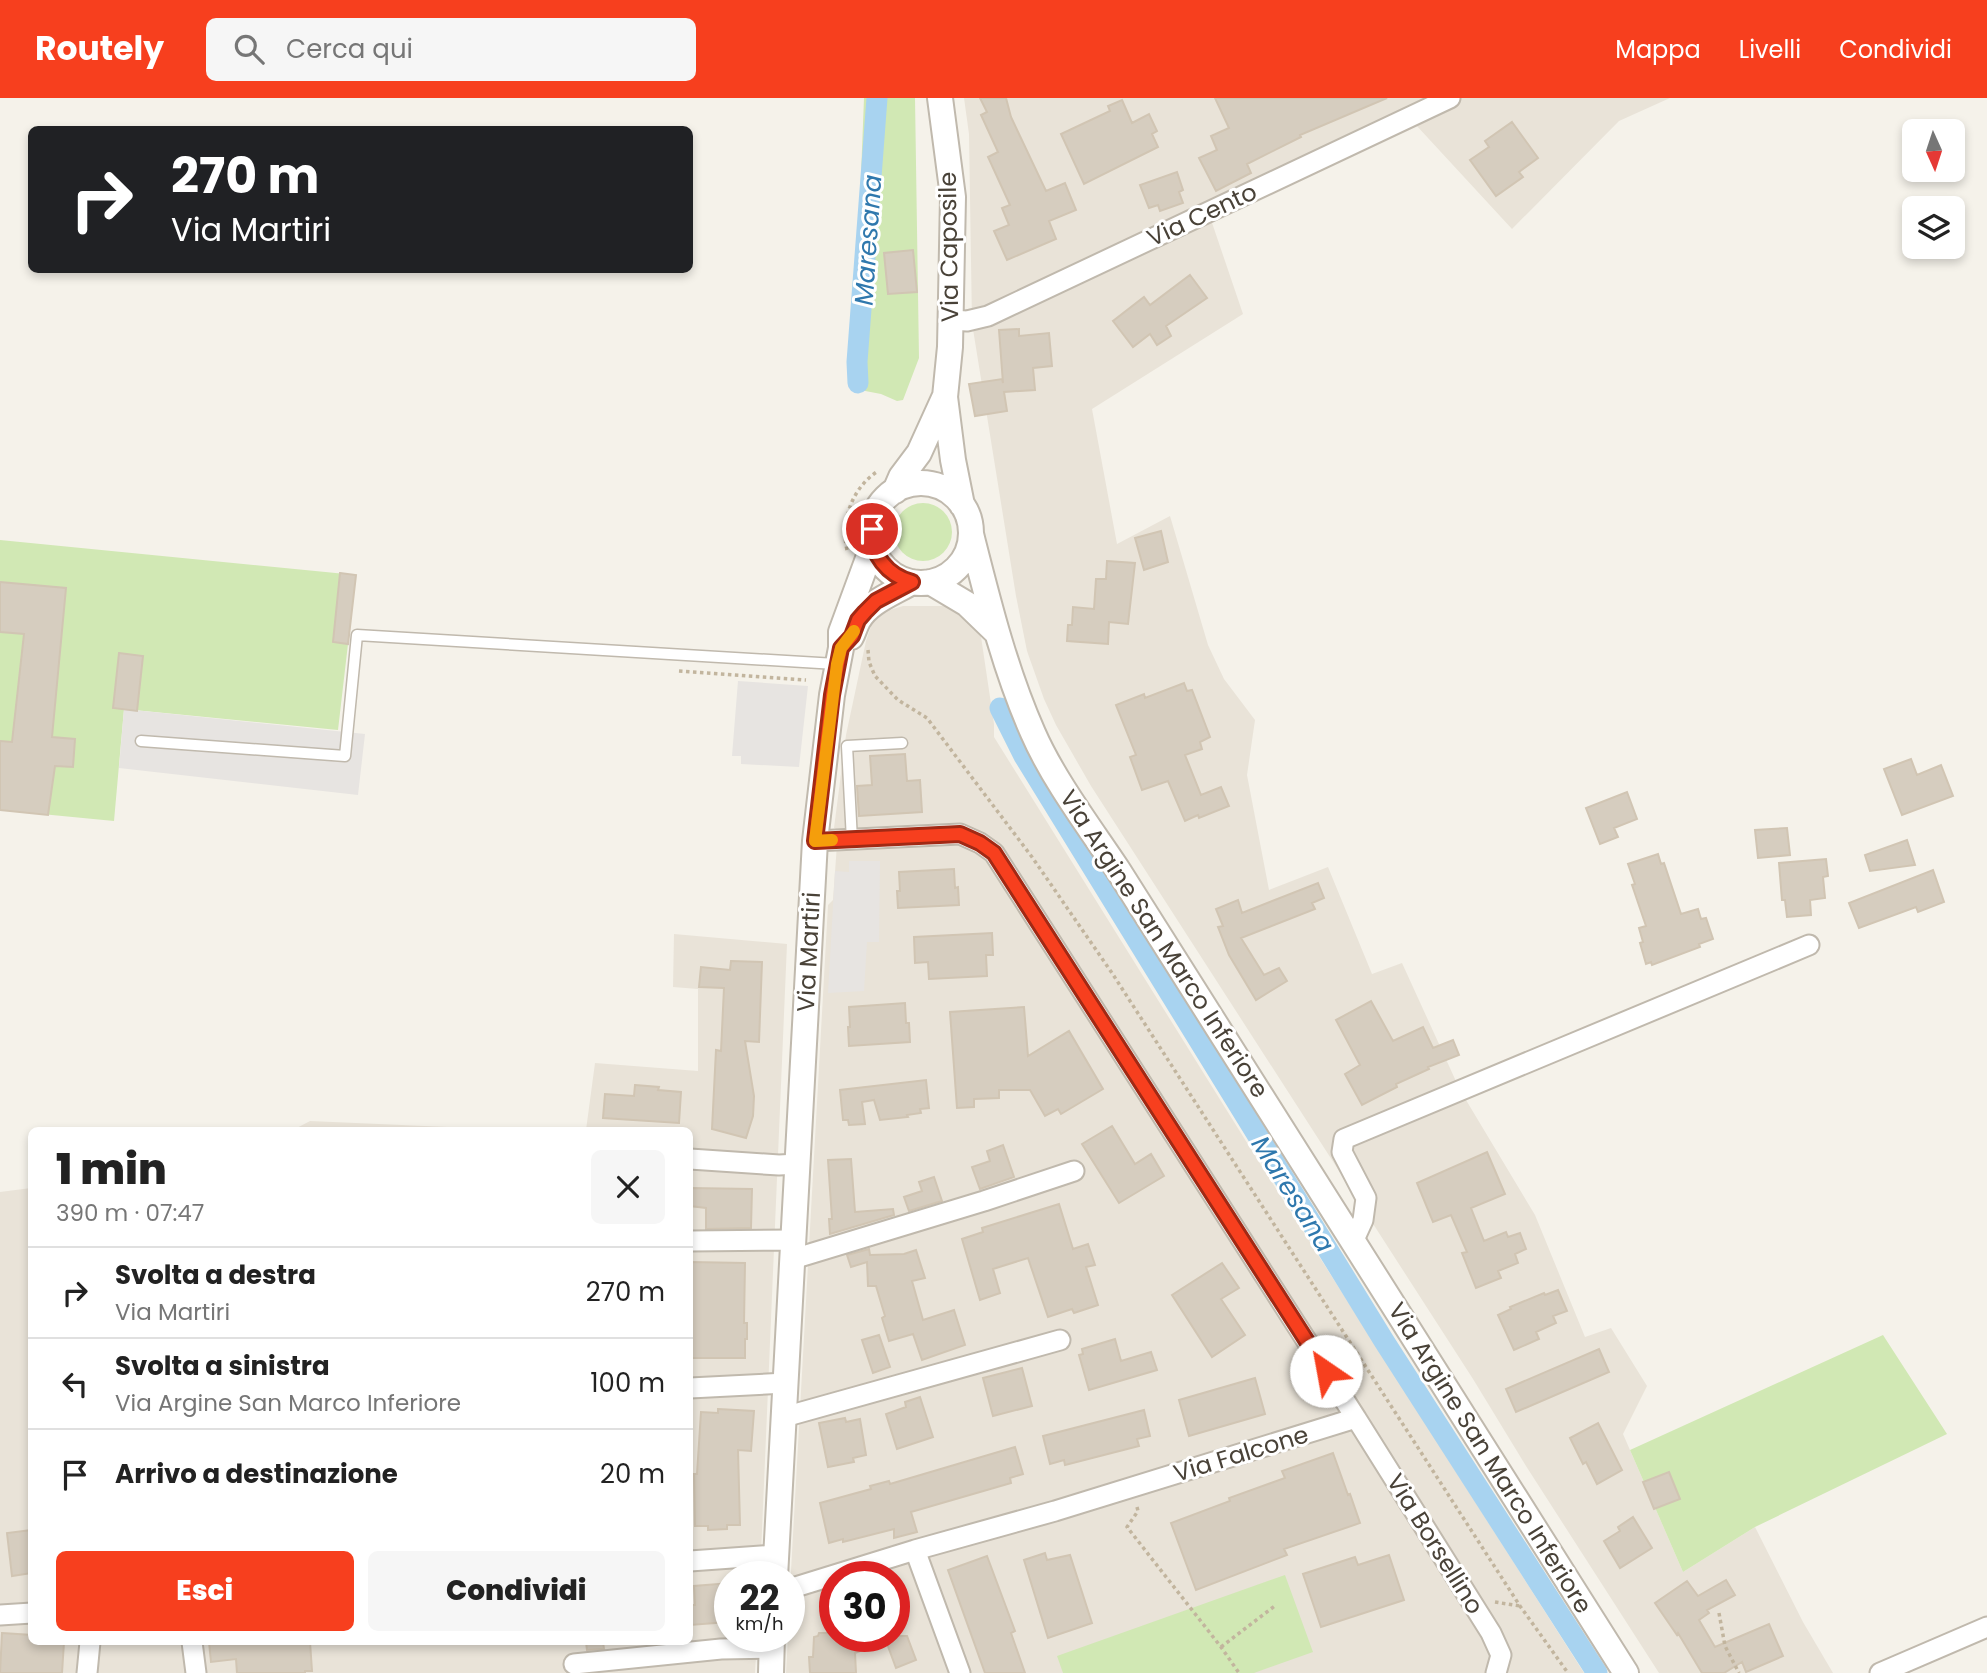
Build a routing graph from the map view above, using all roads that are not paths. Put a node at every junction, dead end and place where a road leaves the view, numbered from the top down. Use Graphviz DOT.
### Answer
graph roads {
  1 [pos="940,98"];
  2 [pos="1450,98"];
  3 [pos="951,320"];
  4 [pos="945,397"];
  5 [pos="895,491"];
  6 [pos="962,505"];
  7 [pos="971,534"];
  8 [pos="873,545"];
  9 [pos="921,582"];
  10 [pos="999,635"];
  11 [pos="844,647"];
  12 [pos="141,741"];
  13 [pos="902,743"];
  14 [pos="852,840"];
  15 [pos="815,841"];
  16 [pos="1809,945"];
  17 [pos="693,1159"];
  18 [pos="798,1164"];
  19 [pos="1074,1171"];
  20 [pos="693,1241"];
  21 [pos="1353,1242"];
  22 [pos="793,1249"];
  23 [pos="1060,1340"];
  24 [pos="786,1383"];
  25 [pos="693,1388"];
  26 [pos="784,1417"];
  27 [pos="1356,1418"];
  28 [pos="915,1550"];
  29 [pos="693,1561"];
  30 [pos="776,1561"];
  31 [pos="714,1562"];
  32 [pos="805,1584"];
  33 [pos="28,1613"];
  34 [pos="0,1615"];
  35 [pos="1987,1628"];
  36 [pos="90,1645"];
  37 [pos="192,1645"];
  38 [pos="772,1653"];
  39 [pos="574,1664"];
  40 [pos="87,1673"];
  41 [pos="196,1673"];
  42 [pos="960,1673"];
  43 [pos="1496,1673"];
  44 [pos="1626,1673"];
  45 [pos="1880,1673"];
  1 -- 3 [label="street, Via Caposile"];
  2 -- 3 [label="street, Via Cento"];
  3 -- 4 [label="street, Via Caposile"];
  4 -- 5 [label="street, Via Caposile"];
  4 -- 6 [label="street, Via Caposile"];
  5 -- 6 [label="street"];
  5 -- 8 [label="street"];
  6 -- 7 [label="street, Via Argine San Marco Inferiore"];
  7 -- 9 [label="street"];
  7 -- 10 [label="street, Via Argine San Marco Inferiore"];
  8 -- 9 [label="street, Via Argine San Marco Inferiore"];
  8 -- 11 [label="street, Via Martiri"];
  9 -- 10 [label="street, Via Argine San Marco Inferiore"];
  9 -- 11 [label="street, Via Martiri"];
  10 -- 21 [label="street, Via Argine San Marco Inferiore"];
  11 -- 12 [label="lane"];
  11 -- 15 [label="street, Via Martiri"];
  13 -- 14 [label="lane"];
  14 -- 15 [label="street"];
  14 -- 27 [label="street"];
  15 -- 18 [label="street, Via Martiri"];
  16 -- 21 [label="street"];
  17 -- 18 [label="street"];
  18 -- 22 [label="street, Via Martiri"];
  19 -- 22 [label="street"];
  20 -- 22 [label="street"];
  21 -- 44 [label="street, Via Argine San Marco Inferiore"];
  22 -- 24 [label="street, Via Martiri"];
  23 -- 26 [label="street"];
  24 -- 25 [label="street"];
  24 -- 26 [label="street, Via Martiri"];
  26 -- 30 [label="street, Via Martiri"];
  27 -- 28 [label="street, Via Falcone"];
  27 -- 43 [label="street, Via Borsellino"];
  28 -- 32 [label="street, Via Falcone"];
  28 -- 42 [label="street"];
  29 -- 31 [label="street"];
  33 -- 34 [label="street"];
  35 -- 45 [label="street"];
  36 -- 40 [label="street"];
  37 -- 41 [label="street"];
  38 -- 39 [label="street"];
}
